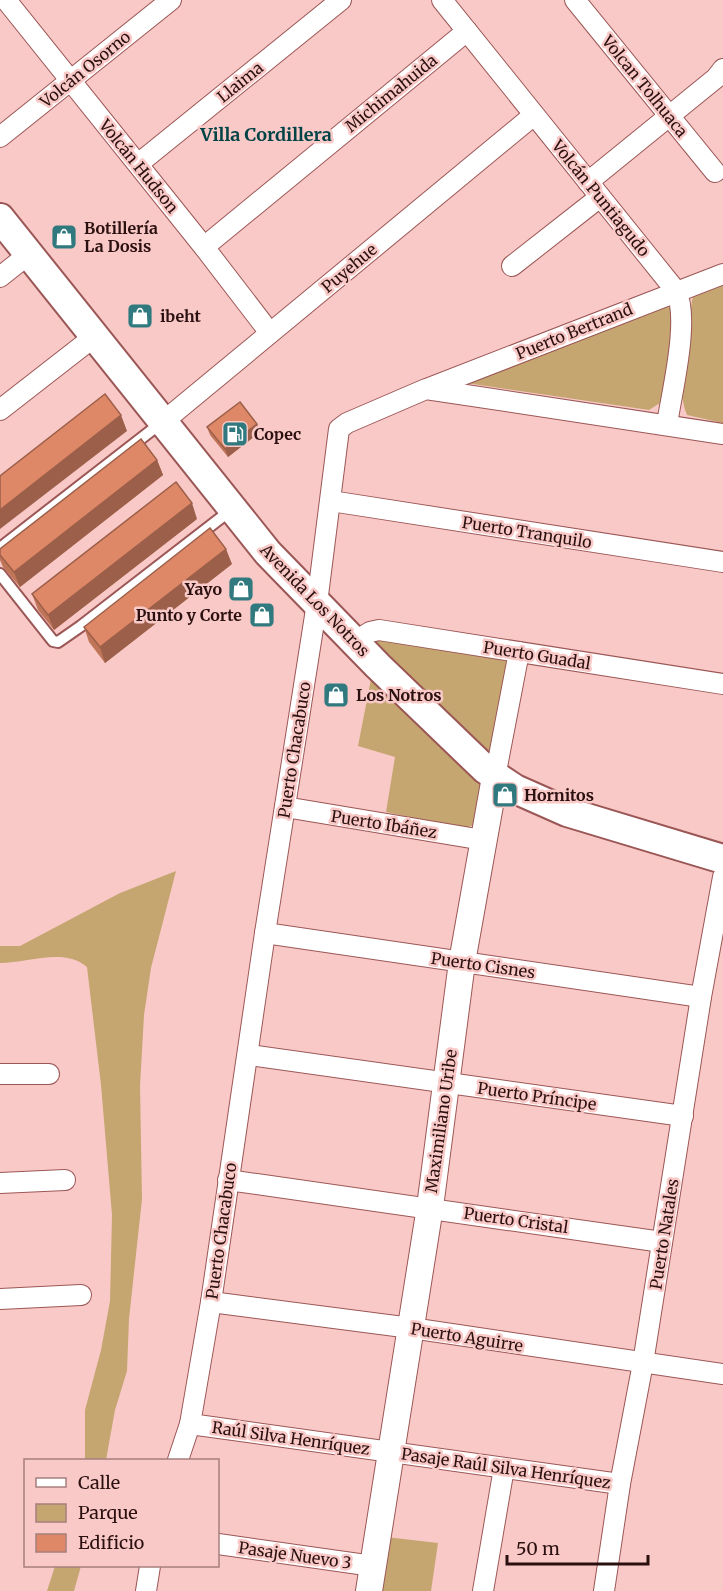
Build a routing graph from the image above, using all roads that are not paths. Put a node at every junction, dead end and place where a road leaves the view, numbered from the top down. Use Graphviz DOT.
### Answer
graph roads {
  1 [pos="6,0"];
  2 [pos="171,0"];
  3 [pos="341,0"];
  4 [pos="443,0"];
  5 [pos="575,0"];
  6 [pos="467,31"];
  7 [pos="723,69"];
  8 [pos="70,81"];
  9 [pos="534,115"];
  10 [pos="670,116"];
  11 [pos="0,137"];
  12 [pos="138,164"];
  13 [pos="715,172"];
  14 [pos="594,189"];
  15 [pos="0,218"];
  16 [pos="204,247"];
  17 [pos="29,254"];
  18 [pos="512,266"];
  19 [pos="723,274"];
  20 [pos="0,277"];
  21 [pos="676,291"];
  22 [pos="270,333"];
  23 [pos="95,336"];
  24 [pos="426,389"];
  25 [pos="0,410"];
  26 [pos="164,421"];
  27 [pos="667,424"];
  28 [pos="723,434"];
  29 [pos="331,501"];
  30 [pos="232,509"];
  31 [pos="0,548"];
  32 [pos="723,562"];
  33 [pos="0,574"];
  34 [pos="317,603"];
  35 [pos="354,642"];
  36 [pos="519,652"];
  37 [pos="723,684"];
  38 [pos="495,777"];
  39 [pos="285,807"];
  40 [pos="483,840"];
  41 [pos="723,859"];
  42 [pos="723,877"];
  43 [pos="265,933"];
  44 [pos="462,962"];
  45 [pos="701,998"];
  46 [pos="249,1055"];
  47 [pos="0,1074"];
  48 [pos="49,1074"];
  49 [pos="447,1083"];
  50 [pos="683,1116"];
  51 [pos="228,1179"];
  52 [pos="65,1180"];
  53 [pos="0,1183"];
  54 [pos="430,1207"];
  55 [pos="662,1242"];
  56 [pos="81,1295"];
  57 [pos="0,1299"];
  58 [pos="211,1302"];
  59 [pos="411,1328"];
  60 [pos="643,1363"];
  61 [pos="723,1374"];
  62 [pos="189,1424"];
  63 [pos="392,1452"];
  64 [pos="179,1459"];
  65 [pos="504,1468"];
  66 [pos="620,1484"];
  67 [pos="219,1544"];
  68 [pos="373,1566"];
  69 [pos="150,1567"];
  70 [pos="146,1591"];
  71 [pos="369,1591"];
  72 [pos="483,1591"];
  73 [pos="604,1591"];
  1 -- 8 [label="street, Volcán Hudson"];
  2 -- 8 [label="street, Volcán Osorno"];
  3 -- 12 [label="street, Llaima"];
  4 -- 6 [label="street, Volcán Puntiagudo"];
  5 -- 10 [label="street, Volcan Tolhuaca"];
  6 -- 9 [label="street, Volcán Puntiagudo"];
  6 -- 16 [label="street, Michimahuida"];
  7 -- 10 [label="street"];
  8 -- 11 [label="street, Volcán Osorno"];
  8 -- 12 [label="street, Volcán Hudson"];
  9 -- 14 [label="street, Volcán Puntiagudo"];
  9 -- 22 [label="street, Puyehue"];
  10 -- 13 [label="street, Volcan Tolhuaca"];
  10 -- 14 [label="street"];
  12 -- 16 [label="street, Volcán Hudson"];
  14 -- 18 [label="street"];
  14 -- 21 [label="street, Volcán Puntiagudo"];
  15 -- 17 [label="main road, Avenida Los Notros"];
  16 -- 22 [label="street, Volcán Hudson"];
  17 -- 20 [label="street"];
  17 -- 23 [label="main road, Avenida Los Notros"];
  19 -- 21 [label="street, Puerto Bertrand"];
  21 -- 24 [label="street, Puerto Bertrand"];
  21 -- 27 [label="street"];
  22 -- 26 [label="street, Puyehue"];
  23 -- 25 [label="street"];
  23 -- 26 [label="main road, Avenida Los Notros"];
  24 -- 27 [label="street"];
  24 -- 29 [label="street, Puerto Chacabuco"];
  26 -- 30 [label="main road, Avenida Los Notros"];
  26 -- 31 [label="lane"];
  27 -- 28 [label="street"];
  29 -- 32 [label="street, Puerto Tranquilo"];
  29 -- 34 [label="street, Puerto Chacabuco"];
  30 -- 33 [label="lane"];
  30 -- 34 [label="main road, Avenida Los Notros"];
  34 -- 35 [label="main road, Avenida Los Notros"];
  34 -- 39 [label="street, Puerto Chacabuco"];
  35 -- 36 [label="street, Puerto Guadal"];
  35 -- 38 [label="main road, Avenida Los Notros"];
  36 -- 37 [label="street, Puerto Guadal"];
  36 -- 38 [label="street, Maximiliano Uribe"];
  38 -- 40 [label="street, Maximiliano Uribe"];
  38 -- 41 [label="main road, Avenida Los Notros"];
  39 -- 40 [label="street, Puerto Ibáñez"];
  39 -- 43 [label="street, Puerto Chacabuco"];
  40 -- 44 [label="street, Maximiliano Uribe"];
  42 -- 45 [label="street, Puerto Natales"];
  43 -- 44 [label="street, Puerto Cisnes"];
  43 -- 46 [label="street, Puerto Chacabuco"];
  44 -- 45 [label="street, Puerto Cisnes"];
  44 -- 49 [label="street, Maximiliano Uribe"];
  45 -- 50 [label="street, Puerto Natales"];
  46 -- 49 [label="street, Puerto Príncipe"];
  46 -- 51 [label="street, Puerto Chacabuco"];
  47 -- 48 [label="street"];
  49 -- 50 [label="street, Puerto Príncipe"];
  49 -- 54 [label="street, Maximiliano Uribe"];
  50 -- 55 [label="street, Puerto Natales"];
  51 -- 54 [label="street, Puerto Cristal"];
  51 -- 58 [label="street, Puerto Chacabuco"];
  52 -- 53 [label="street"];
  54 -- 55 [label="street, Puerto Cristal"];
  54 -- 59 [label="street, Maximiliano Uribe"];
  55 -- 60 [label="street, Puerto Natales"];
  56 -- 57 [label="street"];
  58 -- 59 [label="street, Puerto Aguirre"];
  58 -- 62 [label="street, Puerto Chacabuco"];
  59 -- 60 [label="street, Puerto Aguirre"];
  59 -- 63 [label="street, Maximiliano Uribe"];
  60 -- 61 [label="street, Puerto Aguirre"];
  60 -- 66 [label="street, Puerto Natales"];
  62 -- 63 [label="street, Raúl Silva Henríquez"];
  62 -- 64 [label="street, Puerto Chacabuco"];
  63 -- 65 [label="street, Pasaje Raúl Silva Henríquez"];
  63 -- 68 [label="street, Maximiliano Uribe"];
  65 -- 66 [label="street, Pasaje Raúl Silva Henríquez"];
  65 -- 72 [label="street"];
  66 -- 73 [label="street, Puerto Natales"];
  67 -- 68 [label="street, Pasaje Nuevo 3"];
  68 -- 71 [label="street, Maximiliano Uribe"];
  69 -- 70 [label="street"];
}
